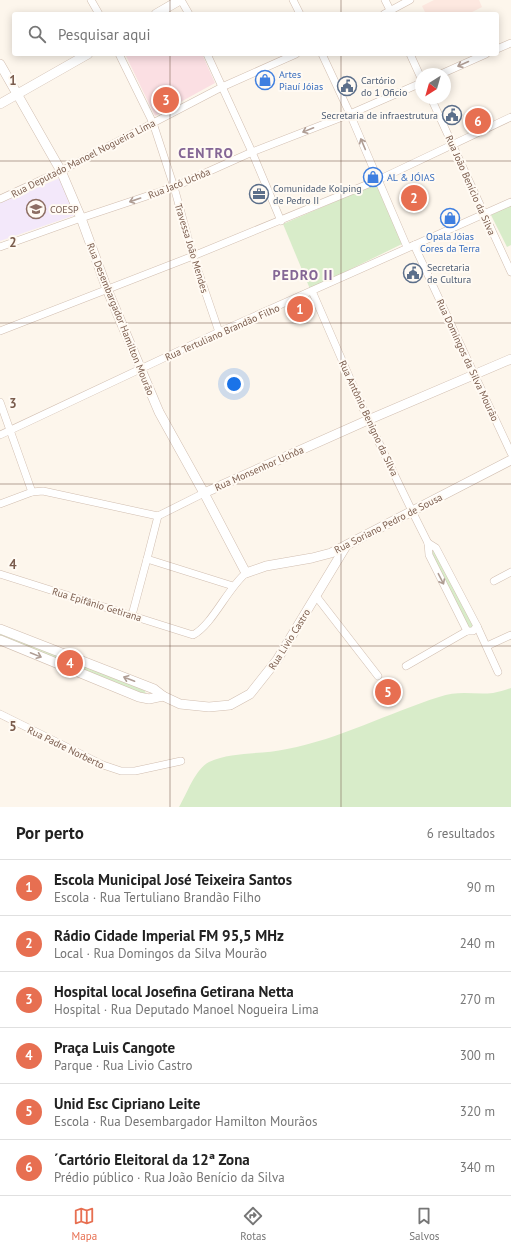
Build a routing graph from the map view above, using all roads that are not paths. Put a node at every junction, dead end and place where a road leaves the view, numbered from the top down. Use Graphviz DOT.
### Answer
graph roads {
  1 [pos="91,0"];
  2 [pos="180,0"];
  3 [pos="293,0"];
  4 [pos="385,0"];
  5 [pos="410,0"];
  6 [pos="98,12"];
  7 [pos="159,12"];
  8 [pos="188,12"];
  9 [pos="299,12"];
  10 [pos="389,12"];
  11 [pos="391,12"];
  12 [pos="511,43"];
  13 [pos="499,48"];
  14 [pos="84,56"];
  15 [pos="120,56"];
  16 [pos="208,56"];
  17 [pos="292,56"];
  18 [pos="323,56"];
  19 [pos="411,56"];
  20 [pos="481,56"];
  21 [pos="0,64"];
  22 [pos="416,68"];
  23 [pos="451,69"];
  24 [pos="415,85"];
  25 [pos="222,87"];
  26 [pos="17,94"];
  27 [pos="0,104"];
  28 [pos="434,104"];
  29 [pos="350,114"];
  30 [pos="511,117"];
  31 [pos="152,123"];
  32 [pos="452,144"];
  33 [pos="252,152"];
  34 [pos="61,171"];
  35 [pos="378,180"];
  36 [pos="174,187"];
  37 [pos="0,199"];
  38 [pos="511,202"];
  39 [pos="483,214"];
  40 [pos="81,218"];
  41 [pos="281,221"];
  42 [pos="411,246"];
  43 [pos="0,247"];
  44 [pos="193,256"];
  45 [pos="511,272"];
  46 [pos="107,290"];
  47 [pos="312,291"];
  48 [pos="0,331"];
  49 [pos="219,332"];
  50 [pos="511,359"];
  51 [pos="140,369"];
  52 [pos="475,374"];
  53 [pos="0,402"];
  54 [pos="368,420"];
  55 [pos="10,430"];
  56 [pos="0,434"];
  57 [pos="511,452"];
  58 [pos="511,460"];
  59 [pos="32,492"];
  60 [pos="204,493"];
  61 [pos="0,504"];
  62 [pos="412,511"];
  63 [pos="158,516"];
  64 [pos="428,543"];
  65 [pos="347,544"];
  66 [pos="147,559"];
  67 [pos="511,572"];
  68 [pos="246,573"];
  69 [pos="0,574"];
  70 [pos="494,581"];
  71 [pos="233,586"];
  72 [pos="316,596"];
  73 [pos="132,615"];
  74 [pos="477,626"];
  75 [pos="0,629"];
  76 [pos="467,631"];
  77 [pos="194,635"];
  78 [pos="511,635"];
  79 [pos="0,640"];
  80 [pos="487,646"];
  81 [pos="406,666"];
  82 [pos="498,672"];
  83 [pos="378,676"];
  84 [pos="163,696"];
  85 [pos="0,714"];
  86 [pos="181,761"];
  1 -- 6 [label="street"];
  2 -- 7 [label="street"];
  2 -- 8 [label="street"];
  3 -- 9 [label="street"];
  4 -- 10 [label="street"];
  5 -- 11 [label="street"];
  12 -- 13 [label="street"];
  14 -- 26 [label="street"];
  15 -- 31 [label="street, Travessa João Mendes"];
  16 -- 25 [label="street"];
  17 -- 25 [label="street, Rua Deputado Manoel Nogueira Lima"];
  18 -- 29 [label="street, Rua Domingos da Silva Mourão"];
  19 -- 22 [label="street"];
  20 -- 23 [label="street, one-way"];
  21 -- 26 [label="street, Rua Desembargador Hamilton Mourão"];
  24 -- 29 [label="street, Rua Jacó Uchôa"];
  25 -- 31 [label="street, Rua Deputado Manoel Nogueira Lima"];
  25 -- 33 [label="street"];
  26 -- 27 [label="street"];
  26 -- 34 [label="street, Rua Desembargador Hamilton Mourão"];
  28 -- 32 [label="street, Rua João Benício da Silva"];
  29 -- 33 [label="street, Rua Jacó Uchôa, one-way"];
  35 -- 29 [label="street, Rua Domingos da Silva Mourão, one-way"];
  30 -- 32 [label="street"];
  31 -- 34 [label="street, Rua Deputado Manoel Nogueira Lima"];
  31 -- 36 [label="street, Travessa João Mendes"];
  32 -- 35 [label="street"];
  32 -- 39 [label="street, Rua João Benício da Silva"];
  33 -- 36 [label="street, Rua Jacó Uchôa"];
  33 -- 41 [label="street"];
  34 -- 37 [label="street, Rua Deputado Manoel Nogueira Lima"];
  34 -- 40 [label="street, Rua Desembargador Hamilton Mourão"];
  35 -- 41 [label="street"];
  35 -- 42 [label="street, Rua Domingos da Silva Mourão"];
  36 -- 40 [label="street, Rua Jacó Uchôa, one-way"];
  36 -- 44 [label="street, Travessa João Mendes"];
  38 -- 39 [label="street, Rua Tertuliano Brandão Filho"];
  39 -- 42 [label="street, Rua Tertuliano Brandão Filho"];
  39 -- 45 [label="street, Rua João Benício da Silva"];
  40 -- 43 [label="street, Rua Jacó Uchôa"];
  40 -- 46 [label="street, Rua Desembargador Hamilton Mourão"];
  41 -- 44 [label="street"];
  42 -- 47 [label="street, Rua Tertuliano Brandão Filho"];
  42 -- 52 [label="street, Rua Domingos da Silva Mourão"];
  44 -- 46 [label="street"];
  44 -- 49 [label="street, Travessa João Mendes"];
  46 -- 48 [label="street"];
  46 -- 51 [label="street, Rua Desembargador Hamilton Mourão"];
  47 -- 49 [label="street, Rua Tertuliano Brandão Filho"];
  47 -- 54 [label="street, Rua Antônio Benigno da Silva"];
  49 -- 51 [label="street, Rua Tertuliano Brandão Filho"];
  50 -- 52 [label="street, Rua Monsenhor Uchôa"];
  51 -- 55 [label="street, Rua Tertuliano Brandão Filho"];
  51 -- 60 [label="street, Rua Desembargador Hamilton Mourão"];
  52 -- 54 [label="street, Rua Monsenhor Uchôa"];
  52 -- 57 [label="street, Rua Domingos da Silva Mourão"];
  53 -- 55 [label="street"];
  54 -- 60 [label="street, Rua Monsenhor Uchôa"];
  54 -- 62 [label="street, Rua Antônio Benigno da Silva"];
  55 -- 56 [label="street, Rua Tertuliano Brandão Filho"];
  55 -- 59 [label="street"];
  58 -- 62 [label="street, Rua Soriano Pedro de Sousa"];
  59 -- 61 [label="street"];
  59 -- 63 [label="street"];
  60 -- 63 [label="street, Rua Monsenhor Uchôa"];
  60 -- 68 [label="street, Rua Desembargador Hamilton Mourão"];
  62 -- 64 [label="street, Rua Antônio Benigno da Silva"];
  62 -- 65 [label="street, Rua Soriano Pedro de Sousa"];
  63 -- 66 [label="street"];
  64 -- 74 [label="street, Rua Antônio Benigno da Silva"];
  64 -- 76 [label="street, Rua Antônio Benigno da Silva, one-way"];
  65 -- 68 [label="street, Rua Soriano Pedro de Sousa"];
  65 -- 72 [label="street, Rua Livio Castro"];
  66 -- 71 [label="street"];
  66 -- 73 [label="street"];
  67 -- 70 [label="street"];
  68 -- 71 [label="street, Rua Soriano Pedro de Sousa"];
  69 -- 73 [label="street, Rua Epifânio Getirana"];
  71 -- 77 [label="street, Rua Soriano Pedro de Sousa"];
  72 -- 83 [label="street"];
  72 -- 84 [label="street, Rua Livio Castro"];
  73 -- 77 [label="street, Rua Epifânio Getirana"];
  74 -- 76 [label="street"];
  74 -- 80 [label="street, Rua Antônio Benigno da Silva"];
  84 -- 75 [label="street, Rua Livio Castro, one-way"];
  76 -- 81 [label="street"];
  78 -- 80 [label="street"];
  79 -- 84 [label="street, Rua Livio Castro, one-way"];
  80 -- 82 [label="street, Rua Antônio Benigno da Silva"];
  85 -- 86 [label="street, Rua Padre Norberto"];
}
